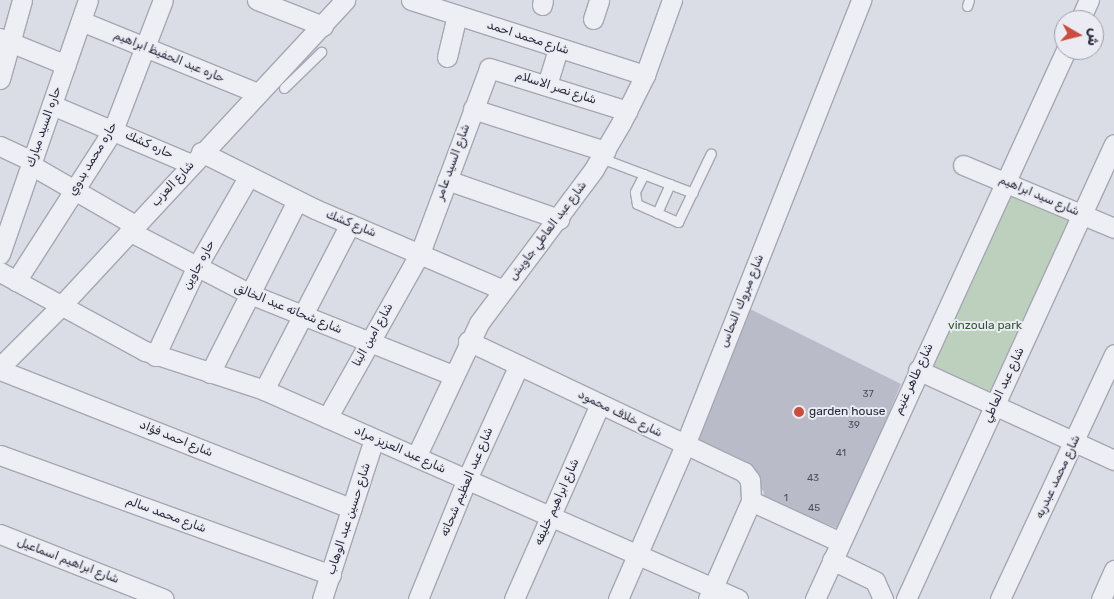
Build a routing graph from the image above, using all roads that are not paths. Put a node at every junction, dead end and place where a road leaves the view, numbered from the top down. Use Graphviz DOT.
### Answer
graph roads {
  1 [pos="22,0"];
  2 [pos="88,0"];
  3 [pos="163,0"];
  4 [pos="257,0"];
  5 [pos="345,0"];
  6 [pos="411,0"];
  7 [pos="599,0"];
  8 [pos="672,0"];
  9 [pos="861,0"];
  10 [pos="326,15"];
  11 [pos="457,15"];
  12 [pos="593,19"];
  13 [pos="81,21"];
  14 [pos="6,40"];
  15 [pos="144,47"];
  16 [pos="558,48"];
  17 [pos="321,52"];
  18 [pos="447,57"];
  19 [pos="1061,60"];
  20 [pos="66,65"];
  21 [pos="290,72"];
  22 [pos="487,72"];
  23 [pos="645,75"];
  24 [pos="0,79"];
  25 [pos="547,85"];
  26 [pos="284,88"];
  27 [pos="257,93"];
  28 [pos="52,105"];
  29 [pos="473,109"];
  30 [pos="627,111"];
  31 [pos="113,130"];
  32 [pos="1114,144"];
  33 [pos="0,146"];
  34 [pos="711,153"];
  35 [pos="603,154"];
  36 [pos="196,158"];
  37 [pos="32,163"];
  38 [pos="963,164"];
  39 [pos="644,174"];
  40 [pos="249,176"];
  41 [pos="447,180"];
  42 [pos="1006,182"];
  43 [pos="670,184"];
  44 [pos="76,188"];
  45 [pos="693,192"];
  46 [pos="297,201"];
  47 [pos="7,209"];
  48 [pos="657,213"];
  49 [pos="1082,214"];
  50 [pos="559,219"];
  51 [pos="350,224"];
  52 [pos="132,228"];
  53 [pos="1114,228"];
  54 [pos="420,253"];
  55 [pos="0,254"];
  56 [pos="196,268"];
  57 [pos="8,277"];
  58 [pos="503,290"];
  59 [pos="250,294"];
  60 [pos="60,307"];
  61 [pos="303,315"];
  62 [pos="468,341"];
  63 [pos="370,342"];
  64 [pos="1114,354"];
  65 [pos="155,356"];
  66 [pos="519,366"];
  67 [pos="0,368"];
  68 [pos="918,370"];
  69 [pos="210,373"];
  70 [pos="453,375"];
  71 [pos="264,390"];
  72 [pos="600,404"];
  73 [pos="995,404"];
  74 [pos="327,418"];
  75 [pos="374,439"];
  76 [pos="1076,442"];
  77 [pos="685,445"];
  78 [pos="0,455"];
  79 [pos="416,457"];
  80 [pos="1114,460"];
  81 [pos="467,479"];
  82 [pos="751,501"];
  83 [pos="352,509"];
  84 [pos="551,516"];
  85 [pos="0,534"];
  86 [pos="840,542"];
  87 [pos="638,554"];
  88 [pos="832,560"];
  89 [pos="1114,570"];
  90 [pos="331,575"];
  91 [pos="711,593"];
  92 [pos="164,599"];
  93 [pos="322,599"];
  94 [pos="418,599"];
  95 [pos="514,599"];
  96 [pos="618,599"];
  97 [pos="738,599"];
  98 [pos="814,599"];
  99 [pos="883,599"];
  100 [pos="906,599"];
  101 [pos="1000,599"];
  102 [pos="1100,599"];
  1 -- 14 [label="street"];
  2 -- 13 [label="street, حاره السيد مبارك"];
  3 -- 15 [label="street, حاره محمد بدوي"];
  4 -- 10 [label="street"];
  5 -- 10 [label="street, شارع العزب"];
  6 -- 11 [label="street, شارع محمد احمد"];
  7 -- 12 [label="street"];
  8 -- 23 [label="street, شارع عبد العاطي جاويش"];
  9 -- 77 [label="street, شارع مبروك النحاس"];
  10 -- 21 [label="street, شارع العزب"];
  11 -- 16 [label="street, شارع محمد احمد"];
  11 -- 18 [label="street"];
  13 -- 15 [label="street, حاره عبد الحفيظ ابراهيم"];
  13 -- 20 [label="street, حاره السيد مبارك"];
  14 -- 20 [label="street"];
  14 -- 24 [label="street"];
  15 -- 27 [label="street, حاره عبد الحفيظ ابراهيم"];
  15 -- 31 [label="street, حاره محمد بدوي"];
  16 -- 23 [label="street, شارع محمد احمد"];
  16 -- 25 [label="street"];
  17 -- 21 [label="lane"];
  19 -- 42 [label="street, شارع طاهر غنيم"];
  20 -- 28 [label="street, حاره السيد مبارك"];
  21 -- 26 [label="lane"];
  21 -- 27 [label="street, شارع العزب"];
  22 -- 25 [label="street, شارع نصر الاسلام"];
  22 -- 29 [label="street, شارع السيد عامر"];
  23 -- 30 [label="street, شارع عبد العاطي جاويش"];
  25 -- 30 [label="street, شارع نصر الاسلام"];
  27 -- 36 [label="street, شارع العزب"];
  28 -- 31 [label="street, حاره كشك"];
  28 -- 37 [label="street, حاره السيد مبارك"];
  29 -- 35 [label="street"];
  29 -- 41 [label="street, شارع السيد عامر"];
  30 -- 35 [label="street, شارع عبد العاطي جاويش"];
  31 -- 36 [label="street, حاره كشك"];
  31 -- 44 [label="street, حاره محمد بدوي"];
  32 -- 49 [label="street, شارع عبد العاطي"];
  33 -- 37 [label="street, شارع شحاته عبد الخالق"];
  34 -- 45 [label="lane"];
  35 -- 39 [label="lane"];
  35 -- 50 [label="street, شارع عبد العاطي جاويش"];
  36 -- 40 [label="street, شارع كشك"];
  36 -- 52 [label="street, شارع العزب"];
  37 -- 44 [label="street, شارع شحاته عبد الخالق"];
  37 -- 47 [label="street, حاره السيد مبارك"];
  38 -- 42 [label="street, شارع سيد ابراهيم"];
  39 -- 43 [label="lane"];
  39 -- 48 [label="lane"];
  40 -- 46 [label="street, شارع كشك"];
  40 -- 56 [label="street, حاره جاوين"];
  41 -- 50 [label="street"];
  41 -- 54 [label="street, شارع السيد عامر"];
  42 -- 49 [label="street, شارع سيد ابراهيم"];
  42 -- 68 [label="street, شارع طاهر غنيم"];
  43 -- 45 [label="lane"];
  43 -- 48 [label="lane"];
  44 -- 52 [label="street, شارع شحاته عبد الخالق"];
  44 -- 57 [label="street, حاره محمد بدوي"];
  45 -- 48 [label="lane"];
  46 -- 51 [label="street, شارع كشك"];
  46 -- 59 [label="street"];
  47 -- 55 [label="street, حاره السيد مبارك"];
  49 -- 53 [label="street, شارع سيد ابراهيم"];
  49 -- 73 [label="street, شارع عبد العاطي"];
  50 -- 58 [label="street, شارع عبد العاطي جاويش"];
  51 -- 54 [label="street, شارع كشك"];
  51 -- 61 [label="street"];
  52 -- 56 [label="street, شارع شحاته عبد الخالق"];
  52 -- 60 [label="street, شارع العزب"];
  54 -- 58 [label="street, شارع كشك"];
  54 -- 63 [label="street, شارع امين البنا"];
  56 -- 59 [label="street, شارع شحاته عبد الخالق"];
  56 -- 65 [label="street, حاره جاوين"];
  57 -- 60 [label="street, شارع عبد العزيز مراد"];
  58 -- 62 [label="street, شارع عبد العاطي جاويش"];
  59 -- 61 [label="street, شارع شحاته عبد الخالق"];
  59 -- 69 [label="street"];
  60 -- 65 [label="street, شارع عبد العزيز مراد"];
  60 -- 67 [label="street, شارع العزب"];
  61 -- 63 [label="street, شارع شحاته عبد الخالق"];
  61 -- 71 [label="street"];
  62 -- 66 [label="street, شارع خلاف محمود"];
  62 -- 70 [label="street, شارع عبد العاطي جاويش"];
  63 -- 70 [label="street, شارع شحاته عبد الخالق"];
  63 -- 74 [label="street, شارع امين البنا"];
  64 -- 76 [label="street, شارع محمد عبدربه"];
  65 -- 69 [label="street, شارع عبد العزيز مراد"];
  66 -- 72 [label="street, شارع خلاف محمود"];
  66 -- 81 [label="street, شارع عبد العظيم شحاته"];
  67 -- 83 [label="street, شارع احمد فؤاد"];
  68 -- 73 [label="street"];
  68 -- 86 [label="street, شارع طاهر غنيم"];
  69 -- 71 [label="street, شارع عبد العزيز مراد"];
  70 -- 79 [label="street, شارع عبد العاطي جاويش"];
  71 -- 74 [label="street, شارع عبد العزيز مراد"];
  72 -- 77 [label="street, شارع خلاف محمود"];
  72 -- 84 [label="street, شارع ابراهيم خليفه"];
  73 -- 76 [label="street"];
  73 -- 100 [label="street, شارع عبد العاطي"];
  74 -- 75 [label="street, شارع عبد العزيز مراد"];
  75 -- 79 [label="street, شارع عبد العزيز مراد"];
  75 -- 83 [label="street, شارع حسين عبد الوهاب"];
  76 -- 80 [label="street"];
  76 -- 101 [label="street, شارع محمد عبدربه"];
  77 -- 82 [label="street, شارع خلاف محمود"];
  77 -- 87 [label="street, شارع مبروك النحاس"];
  78 -- 90 [label="street, شارع محمد سالم"];
  79 -- 81 [label="street, شارع عبد العزيز مراد"];
  81 -- 84 [label="street, شارع عبد العزيز مراد"];
  81 -- 94 [label="street, شارع عبد العظيم شحاته"];
  82 -- 86 [label="street"];
  82 -- 91 [label="street"];
  83 -- 90 [label="street, شارع حسين عبد الوهاب"];
  84 -- 87 [label="street, شارع عبد العزيز مراد"];
  84 -- 95 [label="street, شارع ابراهيم خليفه"];
  85 -- 92 [label="street, شارع ابراهيم اسماعيل"];
  86 -- 88 [label="street, شارع طاهر غنيم"];
  87 -- 91 [label="street, شارع عبد العزيز مراد"];
  87 -- 96 [label="street, شارع مبروك النحاس"];
  88 -- 98 [label="street, شارع طاهر غنيم"];
  88 -- 99 [label="street"];
  89 -- 102 [label="street"];
  90 -- 93 [label="street, شارع حسين عبد الوهاب"];
  91 -- 97 [label="street, شارع عبد العزيز مراد"];
}
